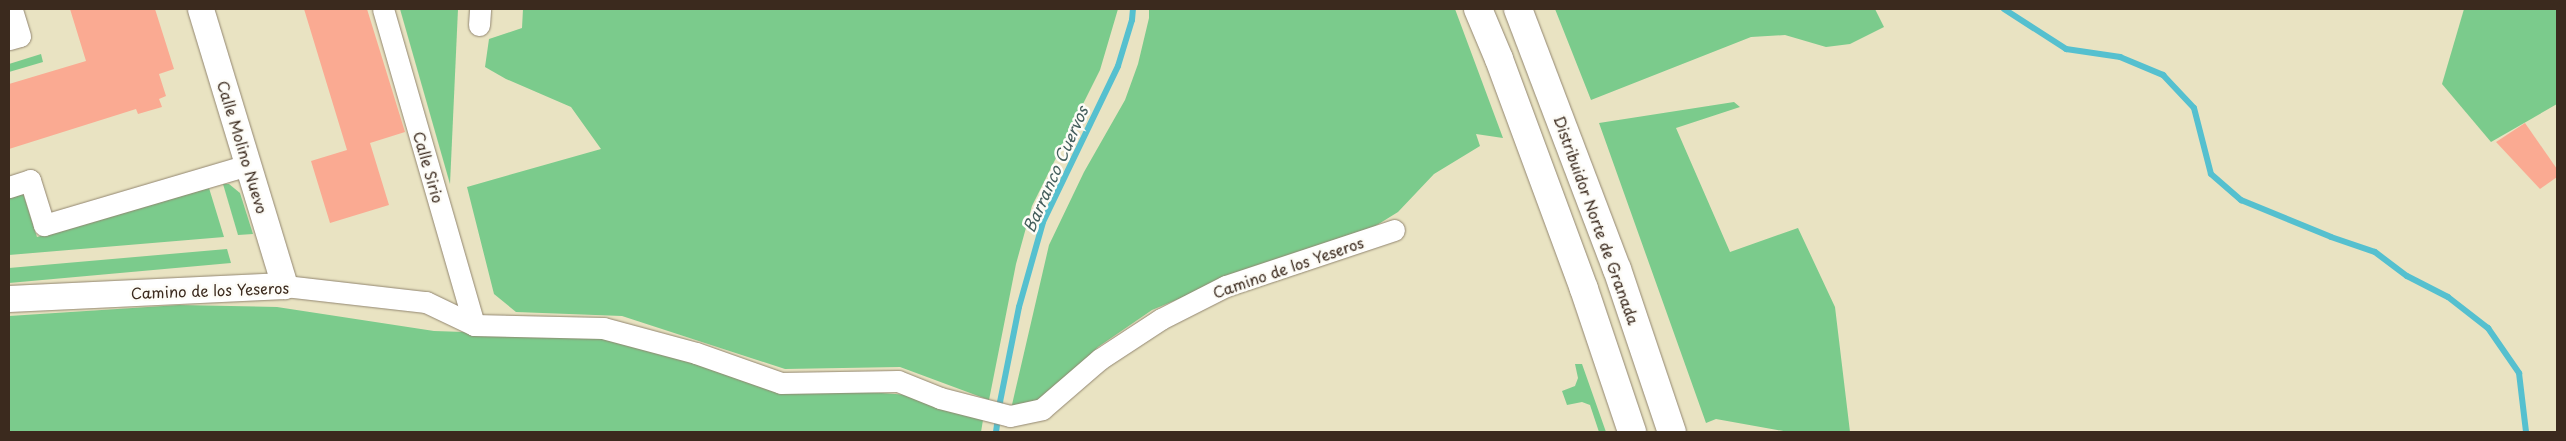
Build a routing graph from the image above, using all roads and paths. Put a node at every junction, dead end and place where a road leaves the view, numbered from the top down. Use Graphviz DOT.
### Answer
graph roads {
  1 [pos="12,9"];
  2 [pos="201,9"];
  3 [pos="383,9"];
  4 [pos="1478,9"];
  5 [pos="1518,9"];
  6 [pos="9,39"];
  7 [pos="248,165"];
  8 [pos="9,187"];
  9 [pos="1394,230"];
  10 [pos="284,286"];
  11 [pos="9,299"];
  12 [pos="474,325"];
  13 [pos="1632,432"];
  14 [pos="1672,432"];
  1 -- 6 [label="street"];
  2 -- 7 [label="street, Calle Molino Nuevo"];
  3 -- 12 [label="street, Calle Sirio"];
  4 -- 13 [label="main road"];
  5 -- 14 [label="main road, Distribuidor Norte de Granada"];
  7 -- 8 [label="street"];
  7 -- 10 [label="street, Calle Molino Nuevo"];
  9 -- 12 [label="street, Camino de los Yeseros"];
  10 -- 11 [label="street, Camino de los Yeseros"];
  10 -- 12 [label="street, Camino de los Yeseros"];
}
